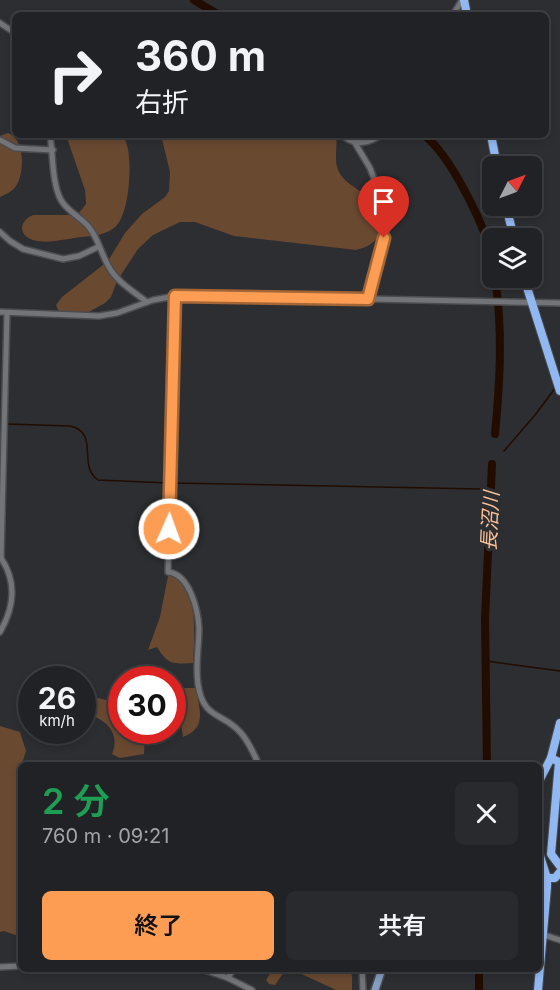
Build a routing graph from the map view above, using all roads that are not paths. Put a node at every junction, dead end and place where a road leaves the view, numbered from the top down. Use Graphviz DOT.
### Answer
graph roads {
  1 [pos="51,138"];
  2 [pos="345,138"];
  3 [pos="376,138"];
  4 [pos="492,138"];
  5 [pos="0,140"];
  6 [pos="355,143"];
  7 [pos="53,150"];
  8 [pos="495,156"];
  9 [pos="0,232"];
  10 [pos="98,247"];
  11 [pos="526,288"];
  12 [pos="175,296"];
  13 [pos="368,299"];
  14 [pos="147,302"];
  15 [pos="530,303"];
  16 [pos="560,303"];
  17 [pos="3,313"];
  18 [pos="560,392"];
  19 [pos="0,632"];
  20 [pos="560,723"];
  21 [pos="551,758"];
  22 [pos="258,762"];
  23 [pos="542,775"];
  24 [pos="542,862"];
  25 [pos="560,866"];
  26 [pos="560,872"];
  27 [pos="547,878"];
  28 [pos="542,924"];
  29 [pos="542,933"];
  30 [pos="560,940"];
  31 [pos="18,966"];
  32 [pos="0,968"];
  33 [pos="211,972"];
  34 [pos="231,972"];
  35 [pos="362,972"];
  36 [pos="381,972"];
  37 [pos="539,972"];
  38 [pos="228,978"];
  39 [pos="252,990"];
  40 [pos="363,990"];
  41 [pos="375,990"];
  42 [pos="538,990"];
  1 -- 7 [label="street"];
  2 -- 6 [label="street"];
  3 -- 6 [label="street"];
  4 -- 8 [label="highway"];
  5 -- 7 [label="street"];
  6 -- 13 [label="street"];
  7 -- 10 [label="street"];
  9 -- 10 [label="street"];
  10 -- 14 [label="street"];
  11 -- 15 [label="highway"];
  12 -- 13 [label="street"];
  12 -- 14 [label="street"];
  12 -- 22 [label="street"];
  13 -- 15 [label="street"];
  14 -- 17 [label="street"];
  15 -- 16 [label="street"];
  15 -- 18 [label="highway"];
  17 -- 19 [label="street"];
  20 -- 21 [label="highway"];
  21 -- 23 [label="highway"];
  21 -- 25 [label="highway"];
  24 -- 27 [label="highway"];
  26 -- 27 [label="highway"];
  27 -- 28 [label="highway"];
  29 -- 30 [label="street"];
  31 -- 32 [label="street"];
  33 -- 38 [label="street"];
  34 -- 38 [label="street"];
  35 -- 40 [label="street"];
  36 -- 41 [label="main road"];
  37 -- 42 [label="highway"];
  38 -- 39 [label="street"];
}
